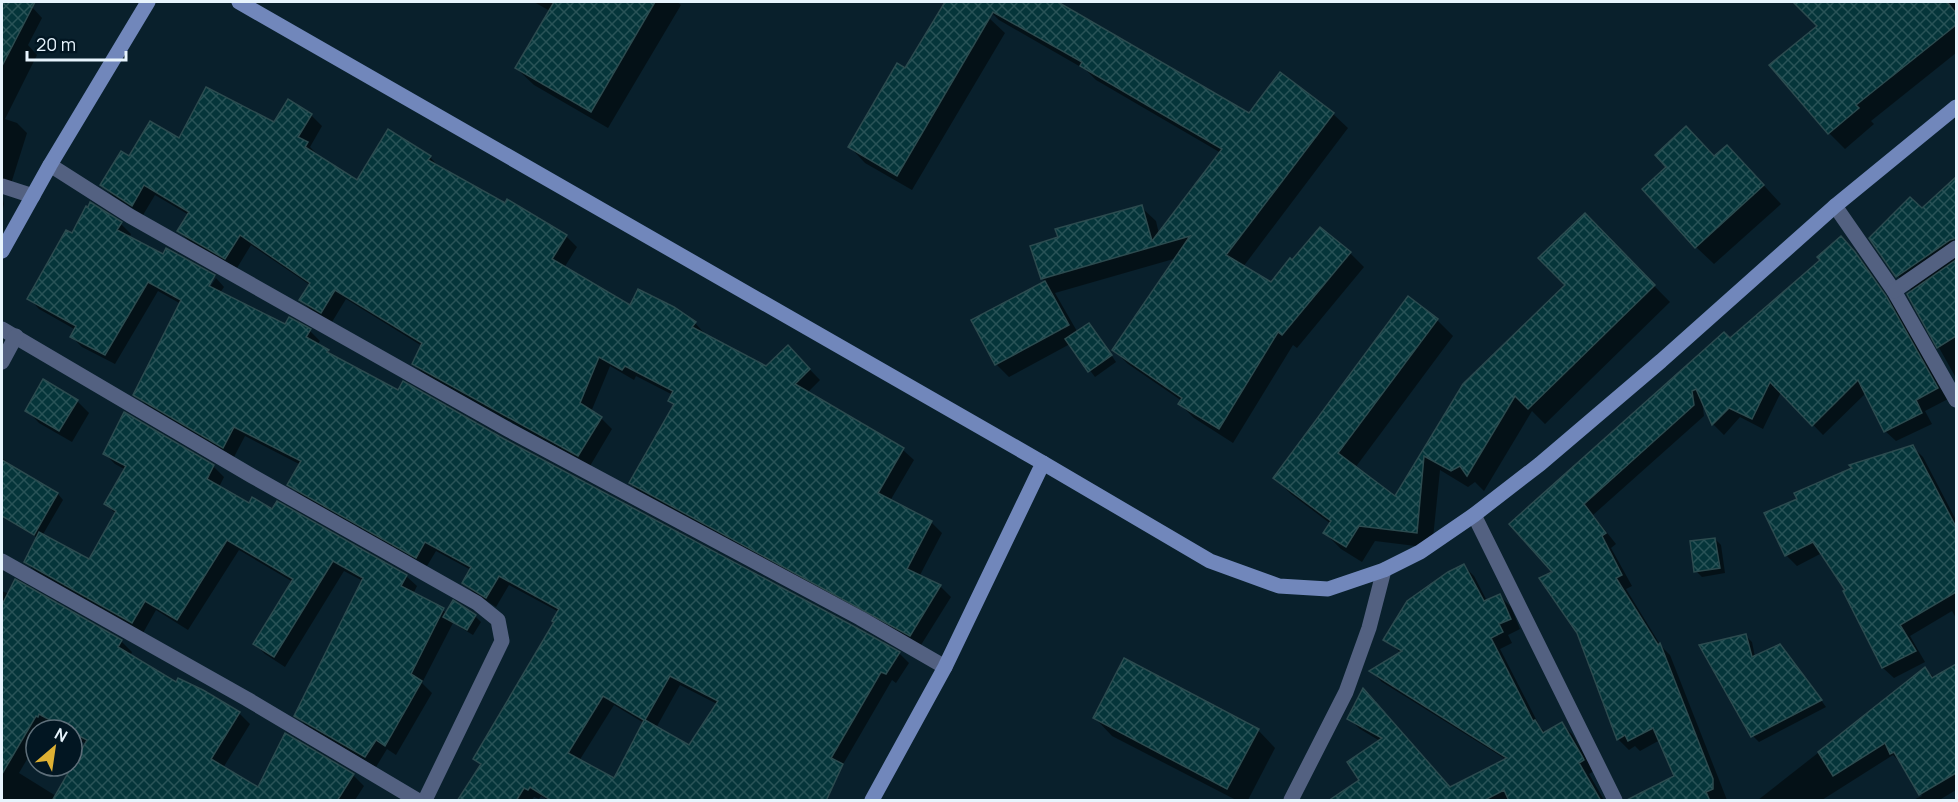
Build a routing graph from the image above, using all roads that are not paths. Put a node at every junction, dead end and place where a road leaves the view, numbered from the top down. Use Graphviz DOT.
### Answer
graph roads {
  1 [pos="148,2"];
  2 [pos="239,2"];
  3 [pos="1956,107"];
  4 [pos="50,165"];
  5 [pos="2,186"];
  6 [pos="33,196"];
  7 [pos="1835,206"];
  8 [pos="1956,248"];
  9 [pos="2,251"];
  10 [pos="1894,291"];
  11 [pos="2,329"];
  12 [pos="16,336"];
  13 [pos="2,362"];
  14 [pos="1956,400"];
  15 [pos="1043,463"];
  16 [pos="1474,515"];
  17 [pos="2,561"];
  18 [pos="1384,570"];
  19 [pos="945,667"];
  20 [pos="393,795"];
  21 [pos="417,801"];
  22 [pos="424,801"];
  23 [pos="872,801"];
  24 [pos="1291,801"];
  25 [pos="1615,801"];
  1 -- 4 [label="street"];
  2 -- 15 [label="street"];
  3 -- 7 [label="street"];
  4 -- 6 [label="street"];
  4 -- 19 [label="street"];
  5 -- 6 [label="street"];
  6 -- 9 [label="street"];
  7 -- 10 [label="street"];
  7 -- 16 [label="street"];
  8 -- 10 [label="street"];
  10 -- 14 [label="street"];
  11 -- 12 [label="street"];
  12 -- 13 [label="street"];
  12 -- 22 [label="street"];
  15 -- 18 [label="street"];
  15 -- 19 [label="street"];
  16 -- 18 [label="street"];
  16 -- 25 [label="street"];
  17 -- 20 [label="street"];
  18 -- 24 [label="street"];
  19 -- 23 [label="street"];
  20 -- 21 [label="street"];
}
